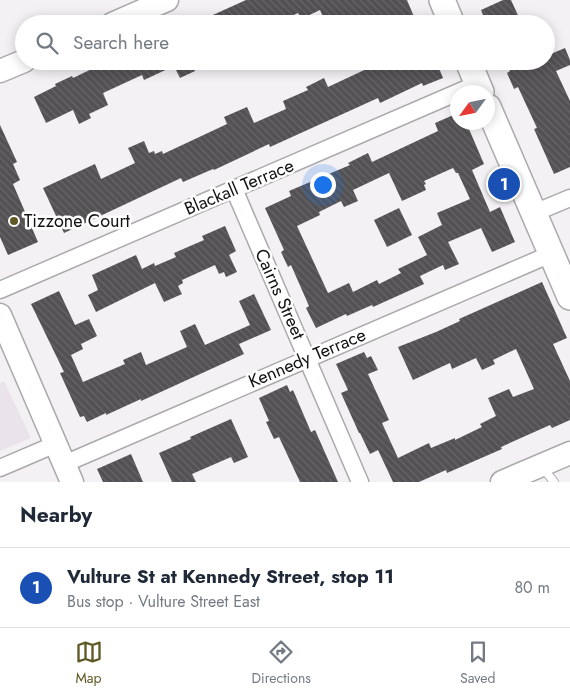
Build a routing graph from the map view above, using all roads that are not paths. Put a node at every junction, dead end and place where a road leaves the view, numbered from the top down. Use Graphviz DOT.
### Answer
graph roads {
  1 [pos="167,0"];
  2 [pos="133,15"];
  3 [pos="15,65"];
  4 [pos="0,71"];
  5 [pos="475,79"];
  6 [pos="495,123"];
  7 [pos="234,189"];
  8 [pos="570,198"];
  9 [pos="534,213"];
  10 [pos="551,254"];
  11 [pos="0,290"];
  12 [pos="570,297"];
  13 [pos="0,315"];
  14 [pos="307,358"];
  15 [pos="570,453"];
  16 [pos="64,463"];
  17 [pos="0,468"];
  18 [pos="548,474"];
  19 [pos="360,482"];
  20 [pos="502,482"];
  1 -- 2 [label="main road"];
  3 -- 4 [label="main road"];
  5 -- 7 [label="street, Blackall Terrace"];
  6 -- 9 [label="main road"];
  7 -- 11 [label="street, Blackall Terrace"];
  7 -- 14 [label="street, Cairns Street"];
  8 -- 9 [label="street"];
  9 -- 10 [label="main road"];
  10 -- 12 [label="main road"];
  10 -- 14 [label="street, Kennedy Terrace"];
  13 -- 16 [label="main road"];
  14 -- 16 [label="street, Kennedy Terrace"];
  14 -- 19 [label="street, Cairns Street"];
  15 -- 18 [label="main road"];
  16 -- 17 [label="street, Kennedy Terrace"];
  18 -- 20 [label="main road"];
}
